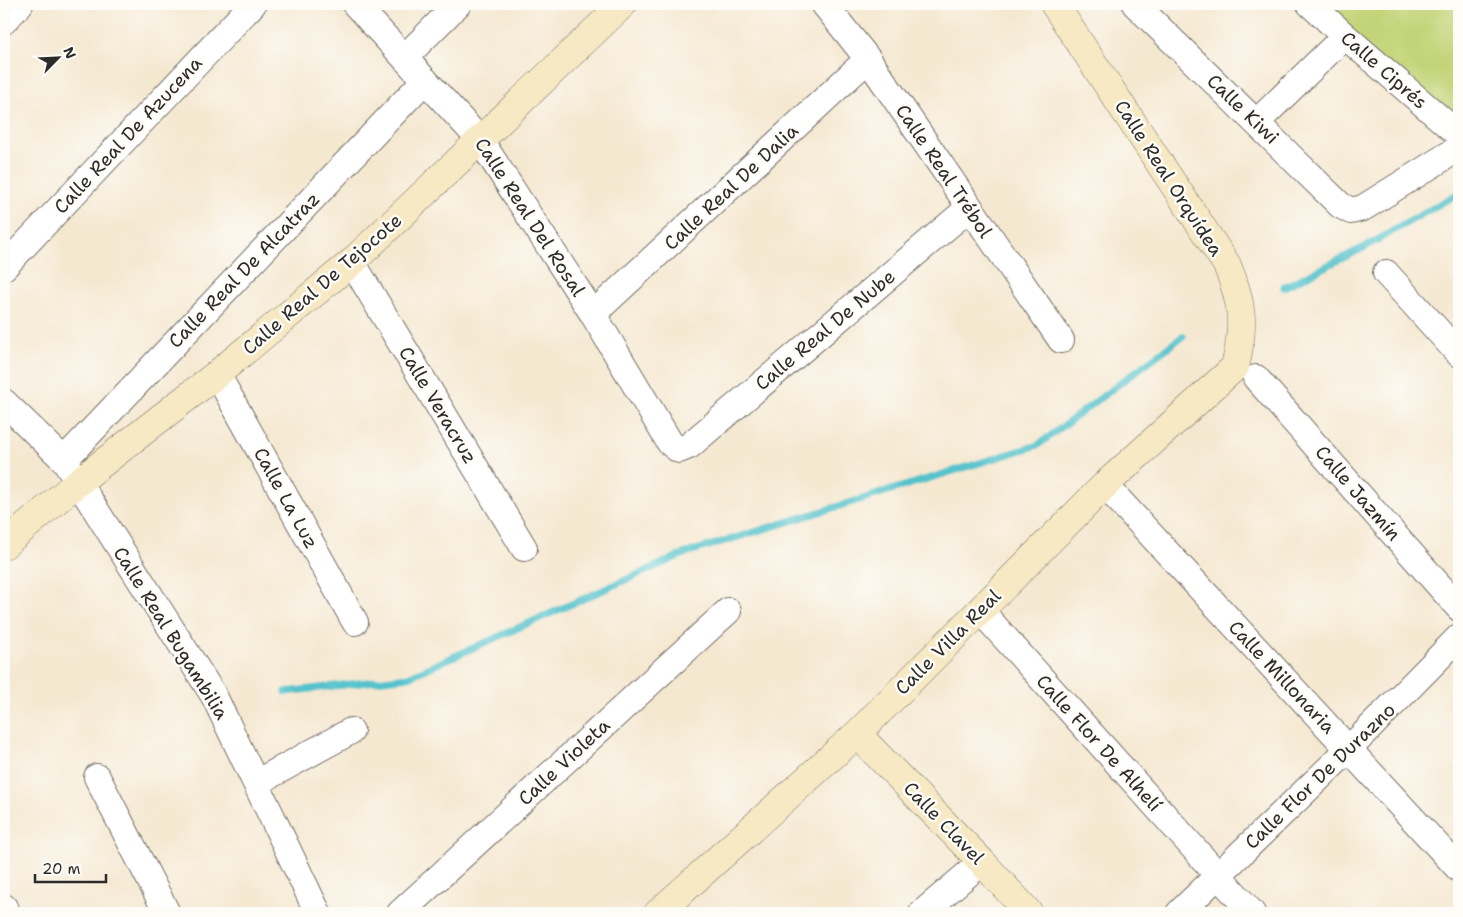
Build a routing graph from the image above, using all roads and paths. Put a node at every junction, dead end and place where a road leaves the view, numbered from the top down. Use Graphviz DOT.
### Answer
graph roads {
  1 [pos="20,4"];
  2 [pos="253,4"];
  3 [pos="355,4"];
  4 [pos="458,4"];
  5 [pos="623,4"];
  6 [pos="824,4"];
  7 [pos="1054,4"];
  8 [pos="1135,4"];
  9 [pos="1310,4"];
  10 [pos="4,21"];
  11 [pos="1345,36"];
  12 [pos="405,57"];
  13 [pos="868,59"];
  14 [pos="425,80"];
  15 [pos="1257,122"];
  16 [pos="1459,134"];
  17 [pos="480,140"];
  18 [pos="1459,148"];
  19 [pos="969,208"];
  20 [pos="352,262"];
  21 [pos="4,267"];
  22 [pos="1386,273"];
  23 [pos="593,314"];
  24 [pos="1060,340"];
  25 [pos="1459,354"];
  26 [pos="1246,372"];
  27 [pos="217,374"];
  28 [pos="4,402"];
  29 [pos="679,450"];
  30 [pos="71,471"];
  31 [pos="1105,485"];
  32 [pos="4,545"];
  33 [pos="524,548"];
  34 [pos="1459,608"];
  35 [pos="728,610"];
  36 [pos="980,610"];
  37 [pos="356,622"];
  38 [pos="1459,637"];
  39 [pos="351,732"];
  40 [pos="857,734"];
  41 [pos="1349,749"];
  42 [pos="97,776"];
  43 [pos="256,783"];
  44 [pos="982,862"];
  45 [pos="1459,868"];
  46 [pos="1218,876"];
  47 [pos="4,907"];
  48 [pos="7,913"];
  49 [pos="168,913"];
  50 [pos="318,913"];
  51 [pos="400,913"];
  52 [pos="658,913"];
  53 [pos="922,913"];
  54 [pos="1029,913"];
  55 [pos="1179,913"];
  56 [pos="1252,913"];
  1 -- 10 [label="street"];
  2 -- 21 [label="street, Calle Real De Azucena"];
  3 -- 12 [label="street, Calle Real Del Rosal"];
  4 -- 12 [label="street"];
  5 -- 17 [label="street, Calle Real De Tejocote"];
  6 -- 13 [label="street, Calle Real Trébol"];
  7 -- 26 [label="street, Calle Real Orquídea"];
  8 -- 15 [label="street, Calle Kiwi"];
  9 -- 11 [label="street, Calle Ciprés"];
  11 -- 15 [label="street"];
  11 -- 16 [label="street, Calle Ciprés"];
  12 -- 14 [label="street, Calle Real Del Rosal"];
  13 -- 19 [label="street, Calle Real Trébol"];
  13 -- 23 [label="street, Calle Real De Dalia"];
  14 -- 17 [label="street, Calle Real Del Rosal"];
  14 -- 30 [label="street, Calle Real De Alcatraz"];
  15 -- 18 [label="street, Calle Kiwi"];
  17 -- 20 [label="street, Calle Real De Tejocote"];
  17 -- 23 [label="street, Calle Real Del Rosal"];
  19 -- 24 [label="street, Calle Real Trébol"];
  19 -- 29 [label="street, Calle Real De Nube"];
  20 -- 27 [label="street, Calle Real De Tejocote"];
  20 -- 33 [label="street, Calle Veracruz"];
  22 -- 25 [label="street"];
  23 -- 29 [label="street, Calle Real Del Rosal"];
  26 -- 31 [label="street, Calle Villa Real"];
  26 -- 34 [label="street, Calle Jazmín"];
  27 -- 30 [label="street, Calle Real De Tejocote"];
  27 -- 37 [label="street, Calle La Luz"];
  28 -- 30 [label="street, Calle Real Bugambilia"];
  30 -- 32 [label="street, Calle Real De Tejocote"];
  30 -- 43 [label="street, Calle Real Bugambilia"];
  31 -- 36 [label="street, Calle Villa Real"];
  31 -- 41 [label="street, Calle Millonaria"];
  35 -- 51 [label="street, Calle Violeta"];
  36 -- 40 [label="street, Calle Villa Real"];
  36 -- 46 [label="street, Calle Flor De Alhelí"];
  38 -- 41 [label="street, Calle Flor De Durazno"];
  39 -- 43 [label="street"];
  40 -- 44 [label="street, Calle Clavel"];
  40 -- 52 [label="street, Calle Villa Real"];
  41 -- 45 [label="street, Calle Millonaria"];
  41 -- 46 [label="street, Calle Flor De Durazno"];
  42 -- 49 [label="street"];
  43 -- 50 [label="street, Calle Real Bugambilia"];
  44 -- 53 [label="street"];
  44 -- 54 [label="street, Calle Clavel"];
  46 -- 55 [label="street, Calle Flor De Durazno"];
  46 -- 56 [label="street, Calle Flor De Alhelí"];
  47 -- 48 [label="street"];
}
